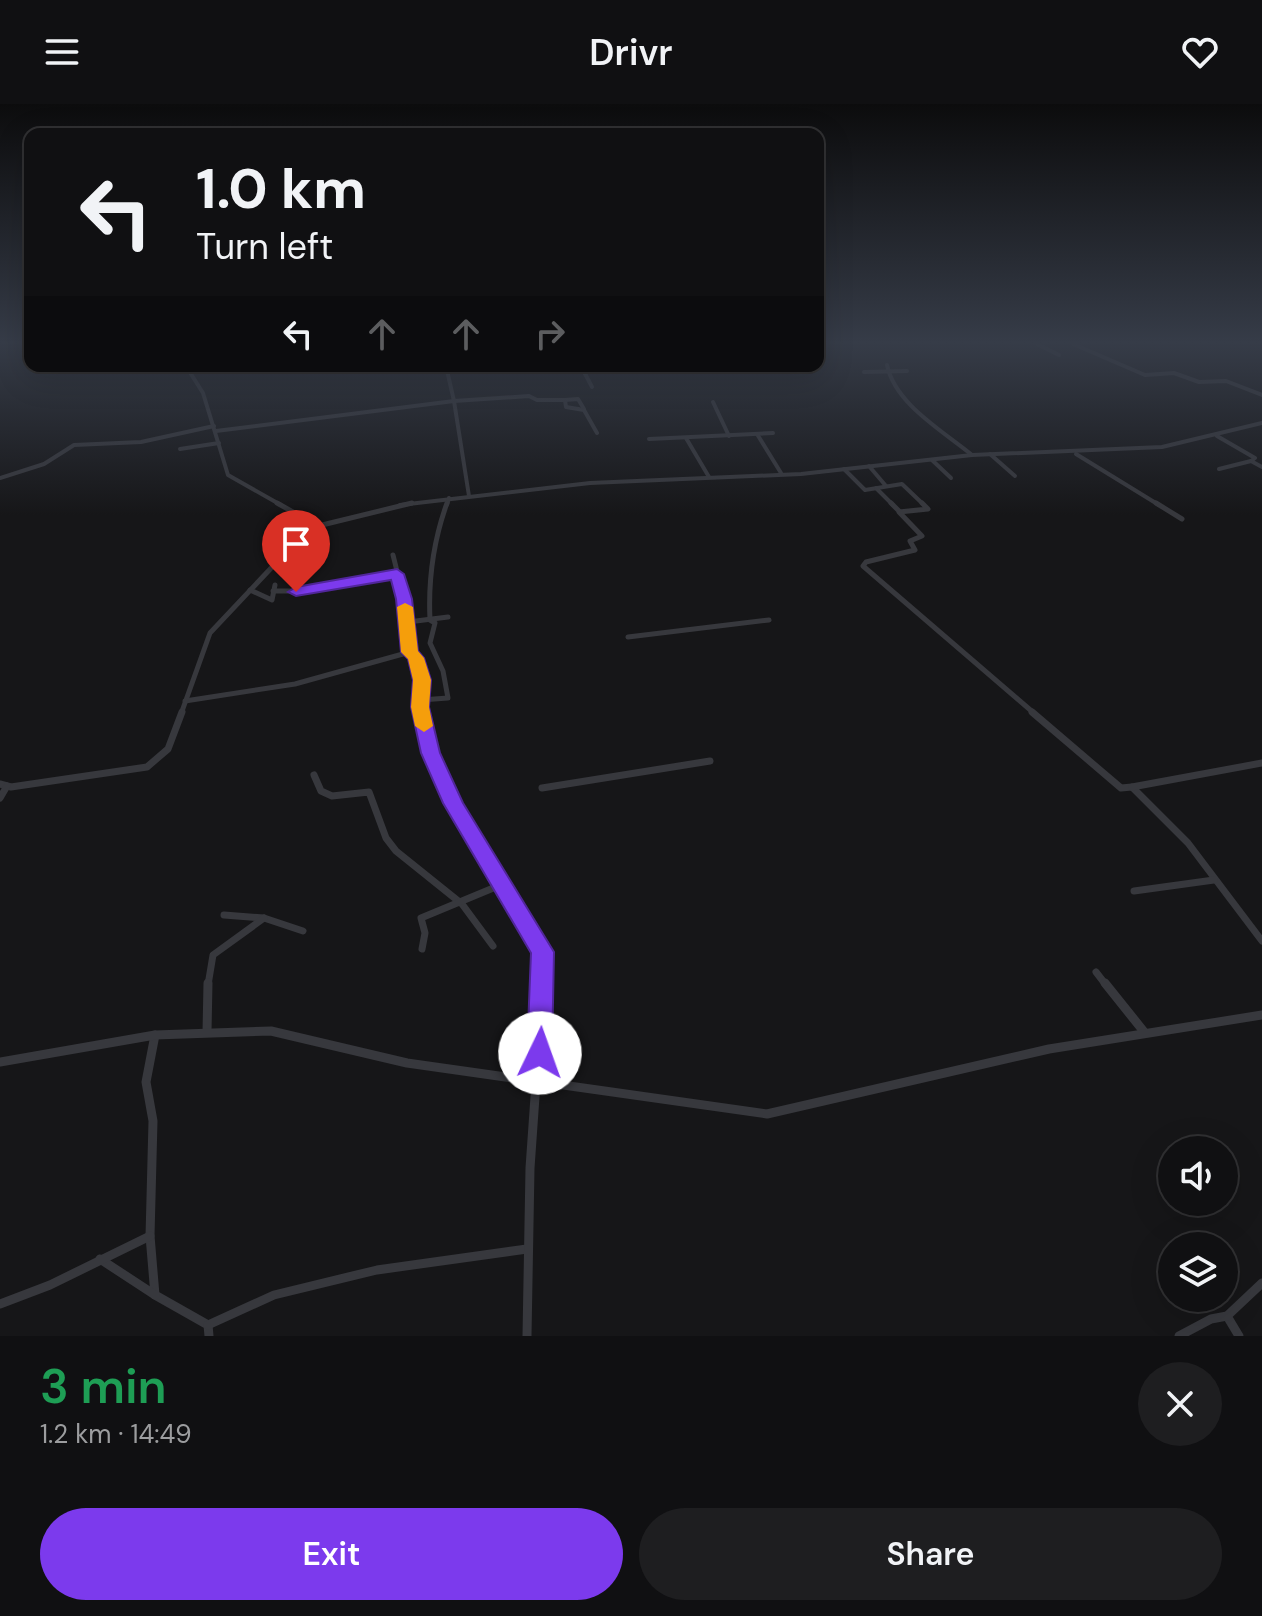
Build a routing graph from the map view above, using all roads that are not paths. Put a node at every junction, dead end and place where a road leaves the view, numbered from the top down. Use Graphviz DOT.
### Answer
graph roads {
  1 [pos="206,400"];
  2 [pos="462,400"];
  3 [pos="565,400"];
  4 [pos="579,400"];
  5 [pos="906,400"];
  6 [pos="454,401"];
  7 [pos="713,402"];
  8 [pos="584,410"];
  9 [pos="1262,423"];
  10 [pos="215,428"];
  11 [pos="597,433"];
  12 [pos="773,433"];
  13 [pos="757,434"];
  14 [pos="729,436"];
  15 [pos="1217,436"];
  16 [pos="686,438"];
  17 [pos="649,439"];
  18 [pos="219,443"];
  19 [pos="180,449"];
  20 [pos="1074,453"];
  21 [pos="990,454"];
  22 [pos="972,455"];
  23 [pos="932,460"];
  24 [pos="1251,461"];
  25 [pos="869,466"];
  26 [pos="1262,467"];
  27 [pos="844,469"];
  28 [pos="1219,469"];
  29 [pos="781,473"];
  30 [pos="1015,476"];
  31 [pos="709,477"];
  32 [pos="0,478"];
  33 [pos="951,478"];
  34 [pos="886,486"];
  35 [pos="876,488"];
  36 [pos="469,496"];
  37 [pos="449,498"];
  38 [pos="900,512"];
  39 [pos="1182,519"];
  40 [pos="318,526"];
  41 [pos="393,555"];
  42 [pos="397,574"];
  43 [pos="250,590"];
  44 [pos="448,617"];
  45 [pos="430,620"];
  46 [pos="769,620"];
  47 [pos="408,622"];
  48 [pos="628,637"];
  49 [pos="410,652"];
  50 [pos="421,700"];
  51 [pos="185,701"];
  52 [pos="710,761"];
  53 [pos="1262,763"];
  54 [pos="314,775"];
  55 [pos="4,785"];
  56 [pos="1132,787"];
  57 [pos="542,788"];
  58 [pos="0,798"];
  59 [pos="1214,880"];
  60 [pos="503,884"];
  61 [pos="1134,891"];
  62 [pos="456,901"];
  63 [pos="224,915"];
  64 [pos="264,918"];
  65 [pos="303,931"];
  66 [pos="1262,941"];
  67 [pos="493,946"];
  68 [pos="422,949"];
  69 [pos="1096,972"];
  70 [pos="1262,1015"];
  71 [pos="207,1032"];
  72 [pos="1145,1033"];
  73 [pos="155,1035"];
  74 [pos="0,1062"];
  75 [pos="538,1083"];
  76 [pos="150,1236"];
  77 [pos="527,1249"];
  78 [pos="100,1259"];
  79 [pos="1262,1283"];
  80 [pos="155,1295"];
  81 [pos="0,1304"];
  82 [pos="1227,1316"];
  83 [pos="209,1330"];
  84 [pos="527,1336"];
  85 [pos="1179,1336"];
  86 [pos="1239,1336"];
  1 -- 10 [label="street"];
  2 -- 6 [label="street"];
  3 -- 8 [label="street"];
  4 -- 8 [label="street"];
  5 -- 22 [label="street"];
  6 -- 10 [label="street"];
  6 -- 36 [label="street"];
  7 -- 14 [label="street"];
  8 -- 11 [label="street"];
  9 -- 15 [label="street"];
  10 -- 18 [label="street"];
  10 -- 32 [label="street"];
  12 -- 13 [label="street"];
  13 -- 14 [label="street"];
  13 -- 29 [label="street"];
  14 -- 16 [label="street"];
  15 -- 20 [label="street"];
  15 -- 24 [label="street"];
  16 -- 17 [label="street"];
  16 -- 31 [label="street"];
  18 -- 19 [label="street"];
  18 -- 40 [label="street"];
  20 -- 21 [label="street"];
  20 -- 39 [label="street"];
  21 -- 22 [label="street"];
  21 -- 30 [label="street"];
  22 -- 23 [label="street"];
  23 -- 25 [label="street"];
  23 -- 33 [label="street"];
  24 -- 26 [label="street"];
  24 -- 28 [label="street"];
  25 -- 27 [label="street"];
  25 -- 34 [label="street"];
  27 -- 29 [label="street"];
  27 -- 35 [label="street"];
  29 -- 31 [label="street"];
  31 -- 36 [label="street"];
  34 -- 35 [label="street"];
  34 -- 38 [label="street"];
  35 -- 38 [label="street"];
  36 -- 37 [label="street"];
  37 -- 40 [label="street"];
  37 -- 45 [label="street"];
  38 -- 56 [label="street"];
  40 -- 43 [label="street"];
  41 -- 42 [label="street"];
  42 -- 43 [label="street"];
  42 -- 47 [label="street"];
  43 -- 51 [label="street"];
  44 -- 45 [label="street"];
  45 -- 47 [label="street"];
  45 -- 50 [label="street"];
  46 -- 48 [label="street"];
  47 -- 49 [label="street"];
  49 -- 50 [label="street"];
  49 -- 51 [label="street"];
  50 -- 60 [label="street"];
  51 -- 55 [label="street"];
  52 -- 57 [label="street"];
  53 -- 56 [label="street"];
  54 -- 62 [label="street"];
  55 -- 58 [label="street"];
  56 -- 59 [label="street"];
  59 -- 61 [label="street"];
  59 -- 66 [label="street"];
  60 -- 62 [label="street"];
  60 -- 75 [label="street"];
  62 -- 67 [label="street"];
  62 -- 68 [label="street"];
  63 -- 64 [label="street"];
  64 -- 65 [label="street"];
  64 -- 71 [label="street"];
  69 -- 72 [label="street"];
  70 -- 72 [label="street"];
  71 -- 73 [label="street"];
  71 -- 75 [label="street"];
  72 -- 75 [label="street"];
  73 -- 74 [label="street"];
  73 -- 76 [label="street"];
  75 -- 77 [label="street"];
  76 -- 78 [label="street"];
  76 -- 80 [label="street"];
  77 -- 83 [label="street"];
  77 -- 84 [label="street"];
  78 -- 80 [label="street"];
  78 -- 81 [label="street"];
  79 -- 82 [label="street"];
  80 -- 83 [label="street"];
  82 -- 85 [label="street"];
  82 -- 86 [label="street"];
}
